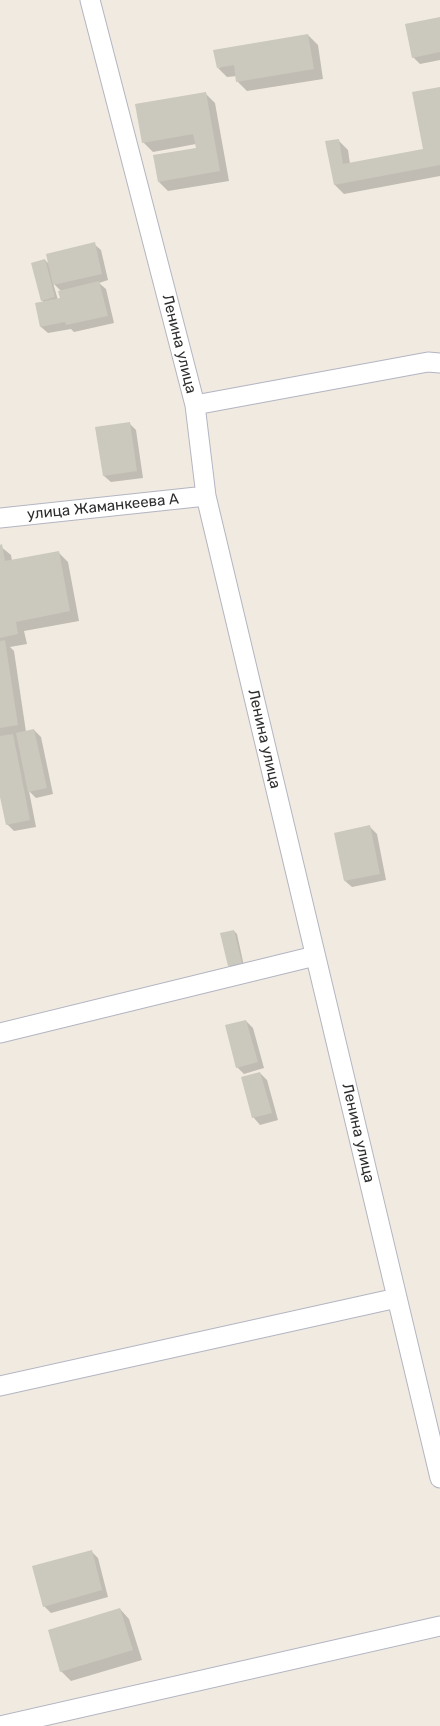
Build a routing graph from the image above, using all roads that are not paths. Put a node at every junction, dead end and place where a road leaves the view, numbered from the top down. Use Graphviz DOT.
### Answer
graph roads {
  1 [pos="90,0"];
  2 [pos="440,363"];
  3 [pos="195,405"];
  4 [pos="206,496"];
  5 [pos="0,518"];
  6 [pos="315,956"];
  7 [pos="0,1033"];
  8 [pos="397,1298"];
  9 [pos="0,1386"];
  10 [pos="440,1478"];
  11 [pos="440,1626"];
  12 [pos="0,1726"];
  1 -- 3 [label="street, Ленина улица"];
  2 -- 3 [label="street"];
  3 -- 4 [label="street, Ленина улица"];
  4 -- 5 [label="street, улица Жаманкеева А"];
  4 -- 6 [label="street, Ленина улица"];
  6 -- 7 [label="street"];
  6 -- 8 [label="street, Ленина улица"];
  8 -- 9 [label="street"];
  8 -- 10 [label="street, Ленина улица"];
  11 -- 12 [label="street"];
}
